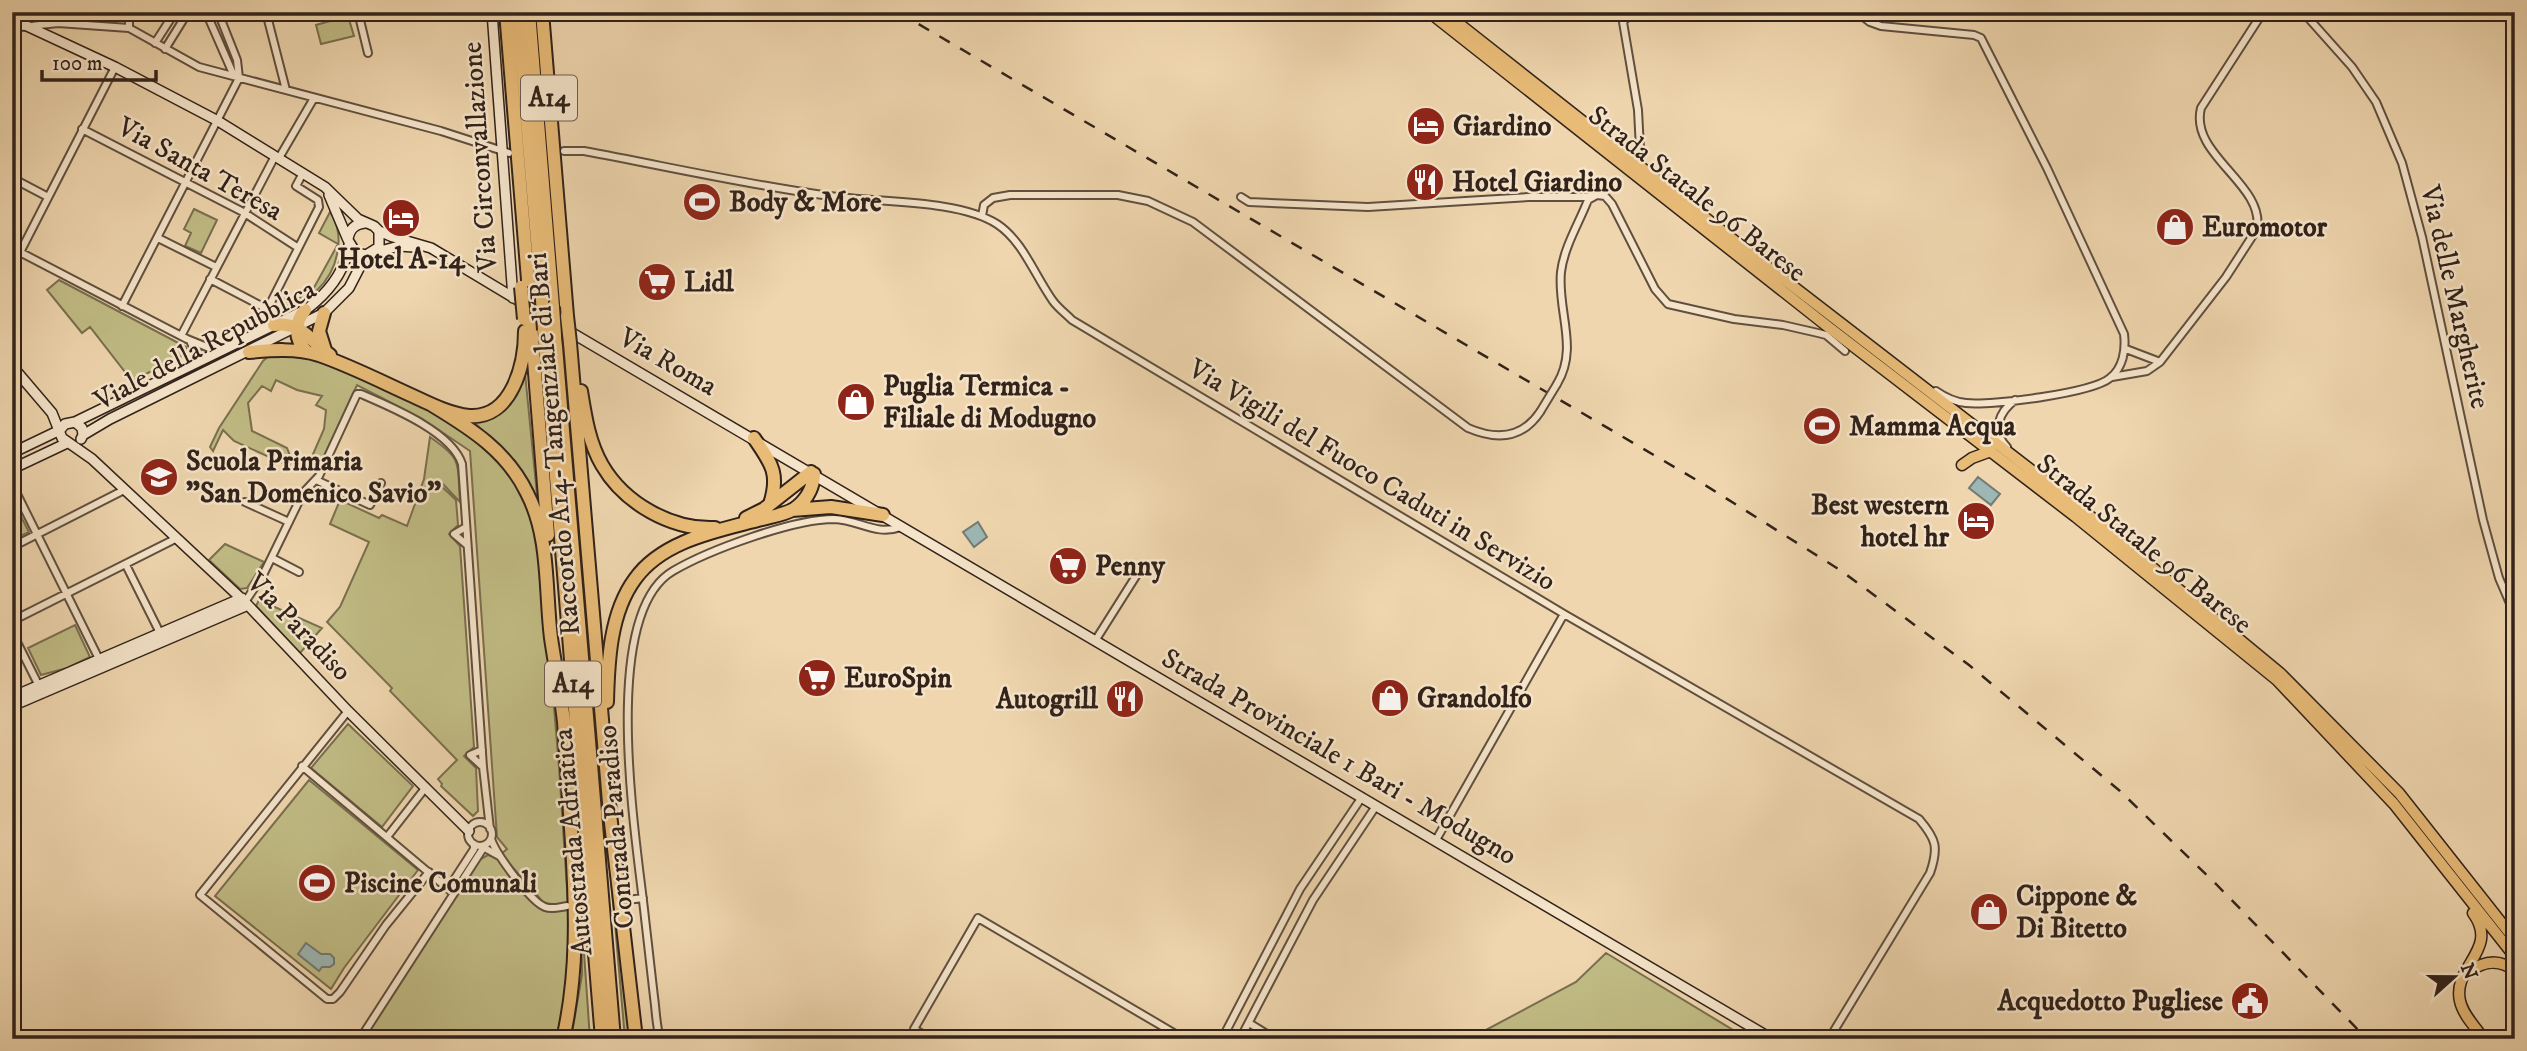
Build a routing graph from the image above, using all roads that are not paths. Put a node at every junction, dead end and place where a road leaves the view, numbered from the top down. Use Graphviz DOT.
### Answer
graph roads {
  1 [pos="75,12"];
  2 [pos="129,12"];
  3 [pos="175,12"];
  4 [pos="188,12"];
  5 [pos="206,12"];
  6 [pos="218,12"];
  7 [pos="266,12"];
  8 [pos="358,12"];
  9 [pos="492,12"];
  10 [pos="506,12"];
  11 [pos="518,12"];
  12 [pos="529,12"];
  13 [pos="542,12"];
  14 [pos="1429,12"];
  15 [pos="1444,12"];
  16 [pos="1632,12"];
  17 [pos="1857,12"];
  18 [pos="2263,12"];
  19 [pos="2303,12"];
  20 [pos="12,19"];
  21 [pos="58,23"];
  22 [pos="74,23"];
  23 [pos="26,25"];
  24 [pos="12,28"];
  25 [pos="129,28"];
  26 [pos="48,35"];
  27 [pos="155,43"];
  28 [pos="166,49"];
  29 [pos="368,53"];
  30 [pos="115,67"];
  31 [pos="237,77"];
  32 [pos="286,90"];
  33 [pos="314,98"];
  34 [pos="218,121"];
  35 [pos="82,129"];
  36 [pos="564,151"];
  37 [pos="506,152"];
  38 [pos="277,157"];
  39 [pos="1633,161"];
  40 [pos="303,173"];
  41 [pos="12,178"];
  42 [pos="187,181"];
  43 [pos="325,187"];
  44 [pos="48,197"];
  45 [pos="1241,197"];
  46 [pos="1592,197"];
  47 [pos="320,203"];
  48 [pos="243,212"];
  49 [pos="982,216"];
  50 [pos="365,223"];
  51 [pos="379,231"];
  52 [pos="158,238"];
  53 [pos="349,242"];
  54 [pos="298,247"];
  55 [pos="12,248"];
  56 [pos="431,248"];
  57 [pos="20,253"];
  58 [pos="369,255"];
  59 [pos="216,267"];
  60 [pos="12,268"];
  61 [pos="210,279"];
  62 [pos="521,292"];
  63 [pos="548,304"];
  64 [pos="122,306"];
  65 [pos="267,309"];
  66 [pos="305,310"];
  67 [pos="324,313"];
  68 [pos="528,321"];
  69 [pos="274,325"];
  70 [pos="1827,326"];
  71 [pos="297,327"];
  72 [pos="550,332"];
  73 [pos="254,335"];
  74 [pos="184,337"];
  75 [pos="1835,341"];
  76 [pos="573,344"];
  77 [pos="1848,347"];
  78 [pos="1872,348"];
  79 [pos="2126,349"];
  80 [pos="219,352"];
  81 [pos="249,352"];
  82 [pos="307,352"];
  83 [pos="327,353"];
  84 [pos="2160,362"];
  85 [pos="12,366"];
  86 [pos="193,366"];
  87 [pos="348,366"];
  88 [pos="2112,377"];
  89 [pos="2016,399"];
  90 [pos="432,405"];
  91 [pos="52,413"];
  92 [pos="72,422"];
  93 [pos="60,430"];
  94 [pos="1970,435"];
  95 [pos="82,437"];
  96 [pos="754,438"];
  97 [pos="68,444"];
  98 [pos="1991,451"];
  99 [pos="12,453"];
  100 [pos="92,459"];
  101 [pos="12,469"];
  102 [pos="813,473"];
  103 [pos="316,480"];
  104 [pos="2047,482"];
  105 [pos="12,484"];
  106 [pos="381,484"];
  107 [pos="124,490"];
  108 [pos="245,502"];
  109 [pos="769,504"];
  110 [pos="792,510"];
  111 [pos="883,515"];
  112 [pos="289,522"];
  113 [pos="902,526"];
  114 [pos="466,527"];
  115 [pos="37,534"];
  116 [pos="177,538"];
  117 [pos="467,545"];
  118 [pos="12,547"];
  119 [pos="272,558"];
  120 [pos="126,565"];
  121 [pos="1143,565"];
  122 [pos="299,572"];
  123 [pos="66,593"];
  124 [pos="245,602"];
  125 [pos="1564,614"];
  126 [pos="2515,615"];
  127 [pos="12,621"];
  128 [pos="12,632"];
  129 [pos="162,637"];
  130 [pos="1095,640"];
  131 [pos="101,664"];
  132 [pos="41,689"];
  133 [pos="12,697"];
  134 [pos="12,706"];
  135 [pos="348,711"];
  136 [pos="564,720"];
  137 [pos="482,750"];
  138 [pos="302,766"];
  139 [pos="483,767"];
  140 [pos="426,787"];
  141 [pos="1362,797"];
  142 [pos="486,804"];
  143 [pos="1376,806"];
  144 [pos="610,814"];
  145 [pos="478,823"];
  146 [pos="490,829"];
  147 [pos="469,831"];
  148 [pos="387,837"];
  149 [pos="491,839"];
  150 [pos="1436,840"];
  151 [pos="2423,841"];
  152 [pos="477,845"];
  153 [pos="499,856"];
  154 [pos="429,872"];
  155 [pos="450,891"];
  156 [pos="643,898"];
  157 [pos="627,900"];
  158 [pos="567,906"];
  159 [pos="2515,940"];
  160 [pos="2515,957"];
  161 [pos="2515,971"];
  162 [pos="2464,975"];
  163 [pos="1249,1023"];
  164 [pos="1770,1038"];
  165 [pos="360,1039"];
  166 [pos="563,1039"];
  167 [pos="602,1039"];
  168 [pos="614,1039"];
  169 [pos="636,1039"];
  170 [pos="660,1039"];
  171 [pos="931,1039"];
  172 [pos="1184,1039"];
  173 [pos="1222,1039"];
  174 [pos="1240,1039"];
  175 [pos="1275,1039"];
  176 [pos="1829,1039"];
  177 [pos="2484,1039"];
  1 -- 22 [label="street"];
  2 -- 25 [label="street"];
  3 -- 27 [label="street"];
  4 -- 28 [label="street"];
  5 -- 31 [label="street"];
  6 -- 31 [label="street"];
  7 -- 32 [label="street"];
  8 -- 29 [label="street"];
  9 -- 37 [label="street, Via Circonvallazione"];
  10 -- 62 [label="highway, Raccordo A14-Tangenziale di Bari / A14"];
  11 -- 63 [label="highway, Autostrada Adriatica / A14"];
  12 -- 63 [label="highway, Autostrada Adriatica / A14"];
  13 -- 76 [label="highway, Raccordo A14-Tangenziale di Bari / A14, bridge"];
  14 -- 70 [label="main road, Strada Statale 96 Barese"];
  15 -- 39 [label="main road, Strada Statale 96 Barese"];
  16 -- 39 [label="street"];
  17 -- 79 [label="street"];
  18 -- 84 [label="street"];
  19 -- 126 [label="street, Via delle Margherite"];
  20 -- 23 [label="street"];
  21 -- 22 [label="street"];
  21 -- 23 [label="street"];
  21 -- 26 [label="street"];
  22 -- 25 [label="street"];
  23 -- 24 [label="street"];
  23 -- 26 [label="street"];
  25 -- 27 [label="street"];
  26 -- 30 [label="street"];
  27 -- 28 [label="street"];
  28 -- 31 [label="street"];
  30 -- 34 [label="street"];
  30 -- 35 [label="street"];
  31 -- 32 [label="street"];
  31 -- 34 [label="street"];
  32 -- 33 [label="street"];
  33 -- 37 [label="street"];
  33 -- 38 [label="street"];
  34 -- 38 [label="street"];
  34 -- 42 [label="street"];
  35 -- 42 [label="street, Via Santa Teresa"];
  35 -- 44 [label="street"];
  36 -- 49 [label="street, Via Vigili del Fuoco Caduti in Servizio"];
  37 -- 62 [label="street, Via Circonvallazione"];
  38 -- 40 [label="street"];
  38 -- 48 [label="street"];
  39 -- 78 [label="main road, Strada Statale 96 Barese"];
  40 -- 43 [label="street"];
  40 -- 47 [label="street"];
  41 -- 44 [label="street"];
  42 -- 48 [label="street, Via Santa Teresa"];
  42 -- 52 [label="street"];
  43 -- 47 [label="street"];
  43 -- 50 [label="street"];
  43 -- 53 [label="street"];
  44 -- 57 [label="street"];
  45 -- 46 [label="street"];
  46 -- 49 [label="street, bridge"];
  46 -- 75 [label="street"];
  47 -- 54 [label="street"];
  48 -- 54 [label="street, Via Santa Teresa"];
  48 -- 59 [label="street"];
  49 -- 125 [label="street, Via Vigili del Fuoco Caduti in Servizio"];
  50 -- 51 [label="street"];
  50 -- 53 [label="street"];
  51 -- 56 [label="street"];
  51 -- 58 [label="street"];
  52 -- 59 [label="street"];
  52 -- 64 [label="street"];
  53 -- 58 [label="street"];
  53 -- 66 [label="street, Viale della Repubblica"];
  54 -- 65 [label="street"];
  55 -- 57 [label="street"];
  56 -- 58 [label="street"];
  56 -- 62 [label="street, Via Roma"];
  57 -- 60 [label="street"];
  57 -- 64 [label="street"];
  58 -- 67 [label="street, Viale della Repubblica"];
  59 -- 61 [label="street"];
  61 -- 65 [label="street"];
  61 -- 74 [label="street"];
  62 -- 68 [label="highway, Raccordo A14-Tangenziale di Bari / A14"];
  62 -- 96 [label="street, Via Roma"];
  63 -- 72 [label="highway, Autostrada Adriatica / A14, bridge"];
  64 -- 74 [label="street"];
  65 -- 73 [label="street"];
  66 -- 69 [label="street, Viale della Repubblica"];
  66 -- 71 [label="highway"];
  67 -- 71 [label="street, Viale della Repubblica"];
  67 -- 83 [label="highway"];
  68 -- 90 [label="highway"];
  68 -- 136 [label="highway, Raccordo A14-Tangenziale di Bari / A14"];
  69 -- 71 [label="highway"];
  69 -- 73 [label="street, Viale della Repubblica"];
  70 -- 75 [label="main road"];
  70 -- 77 [label="main road, Strada Statale 96 Barese"];
  71 -- 81 [label="street, Viale della Repubblica"];
  71 -- 82 [label="highway"];
  71 -- 83 [label="highway"];
  72 -- 167 [label="highway, Autostrada Adriatica / A14"];
  72 -- 168 [label="highway, Autostrada Adriatica / A14"];
  73 -- 80 [label="street, Viale della Repubblica"];
  74 -- 80 [label="street"];
  74 -- 86 [label="street"];
  75 -- 77 [label="main road"];
  76 -- 109 [label="highway"];
  76 -- 144 [label="highway, Raccordo A14-Tangenziale di Bari / A14"];
  77 -- 94 [label="main road, Strada Statale 96 Barese"];
  78 -- 89 [label="street"];
  78 -- 104 [label="main road, Strada Statale 96 Barese"];
  79 -- 84 [label="street"];
  79 -- 88 [label="street"];
  80 -- 86 [label="street, Viale della Repubblica"];
  81 -- 82 [label="highway"];
  81 -- 95 [label="street, Viale della Repubblica"];
  82 -- 87 [label="highway"];
  83 -- 87 [label="highway"];
  84 -- 88 [label="street"];
  85 -- 91 [label="street"];
  86 -- 92 [label="street, Viale della Repubblica"];
  87 -- 90 [label="highway"];
  88 -- 89 [label="street"];
  89 -- 104 [label="street"];
  90 -- 136 [label="highway"];
  91 -- 92 [label="street"];
  91 -- 93 [label="street"];
  92 -- 93 [label="street"];
  92 -- 95 [label="street"];
  93 -- 97 [label="street"];
  93 -- 99 [label="street"];
  94 -- 98 [label="main road, Strada Statale 96 Barese"];
  94 -- 98 [label="main road"];
  95 -- 97 [label="street"];
  95 -- 100 [label="street, Via Paradiso"];
  96 -- 102 [label="street, Via Roma"];
  96 -- 109 [label="highway"];
  97 -- 100 [label="street, Via Paradiso"];
  97 -- 101 [label="street"];
  98 -- 151 [label="main road, Strada Statale 96 Barese"];
  100 -- 107 [label="street, Via Paradiso"];
  102 -- 109 [label="highway"];
  102 -- 110 [label="highway"];
  102 -- 111 [label="street, Via Roma"];
  103 -- 106 [label="street"];
  103 -- 112 [label="street"];
  103 -- 114 [label="street"];
  104 -- 159 [label="main road, Strada Statale 96 Barese"];
  105 -- 115 [label="street"];
  107 -- 115 [label="street"];
  107 -- 116 [label="street, Via Paradiso"];
  108 -- 112 [label="street"];
  110 -- 111 [label="highway"];
  110 -- 144 [label="highway"];
  111 -- 113 [label="street, Strada Provinciale 1 Bari - Modugno"];
  112 -- 119 [label="street"];
  113 -- 130 [label="street, Strada Provinciale 1 Bari - Modugno"];
  113 -- 156 [label="street, Contrada Paradiso"];
  114 -- 117 [label="street"];
  114 -- 117 [label="street"];
  115 -- 118 [label="street"];
  115 -- 123 [label="street"];
  116 -- 120 [label="street"];
  116 -- 124 [label="street, Via Paradiso"];
  117 -- 137 [label="street"];
  119 -- 122 [label="street"];
  119 -- 124 [label="street"];
  120 -- 123 [label="street"];
  120 -- 129 [label="street"];
  121 -- 130 [label="street"];
  123 -- 127 [label="street"];
  123 -- 131 [label="street"];
  124 -- 129 [label="street"];
  124 -- 135 [label="street, Via Paradiso"];
  125 -- 150 [label="street"];
  125 -- 176 [label="street, Via Vigili del Fuoco Caduti in Servizio"];
  128 -- 132 [label="street"];
  129 -- 131 [label="street"];
  130 -- 141 [label="street, Strada Provinciale 1 Bari - Modugno"];
  131 -- 132 [label="street"];
  132 -- 133 [label="street"];
  132 -- 134 [label="street"];
  135 -- 138 [label="street"];
  135 -- 140 [label="street, Via Paradiso"];
  136 -- 166 [label="highway"];
  137 -- 139 [label="street"];
  137 -- 139 [label="street"];
  138 -- 148 [label="street"];
  138 -- 154 [label="street"];
  139 -- 142 [label="street"];
  140 -- 147 [label="street, Via Paradiso"];
  140 -- 148 [label="street"];
  141 -- 143 [label="street, Strada Provinciale 1 Bari - Modugno"];
  141 -- 173 [label="street"];
  142 -- 145 [label="street"];
  142 -- 146 [label="street"];
  143 -- 150 [label="street, Strada Provinciale 1 Bari - Modugno"];
  143 -- 163 [label="street"];
  144 -- 169 [label="highway, Raccordo A14-Tangenziale di Bari / A14"];
  145 -- 146 [label="street"];
  145 -- 147 [label="street"];
  146 -- 149 [label="street"];
  147 -- 152 [label="street"];
  148 -- 154 [label="street"];
  149 -- 152 [label="street"];
  149 -- 153 [label="street"];
  150 -- 164 [label="street, Strada Provinciale 1 Bari - Modugno"];
  151 -- 160 [label="main road, Strada Statale 96 Barese"];
  151 -- 162 [label="main road"];
  152 -- 153 [label="street"];
  152 -- 155 [label="street"];
  153 -- 158 [label="street"];
  154 -- 155 [label="street"];
  155 -- 165 [label="street"];
  156 -- 157 [label="street"];
  156 -- 170 [label="street, Contrada Paradiso"];
  161 -- 162 [label="main road"];
  162 -- 177 [label="main road"];
  163 -- 174 [label="street"];
  163 -- 175 [label="street"];
  171 -- 172 [label="street"];
}
